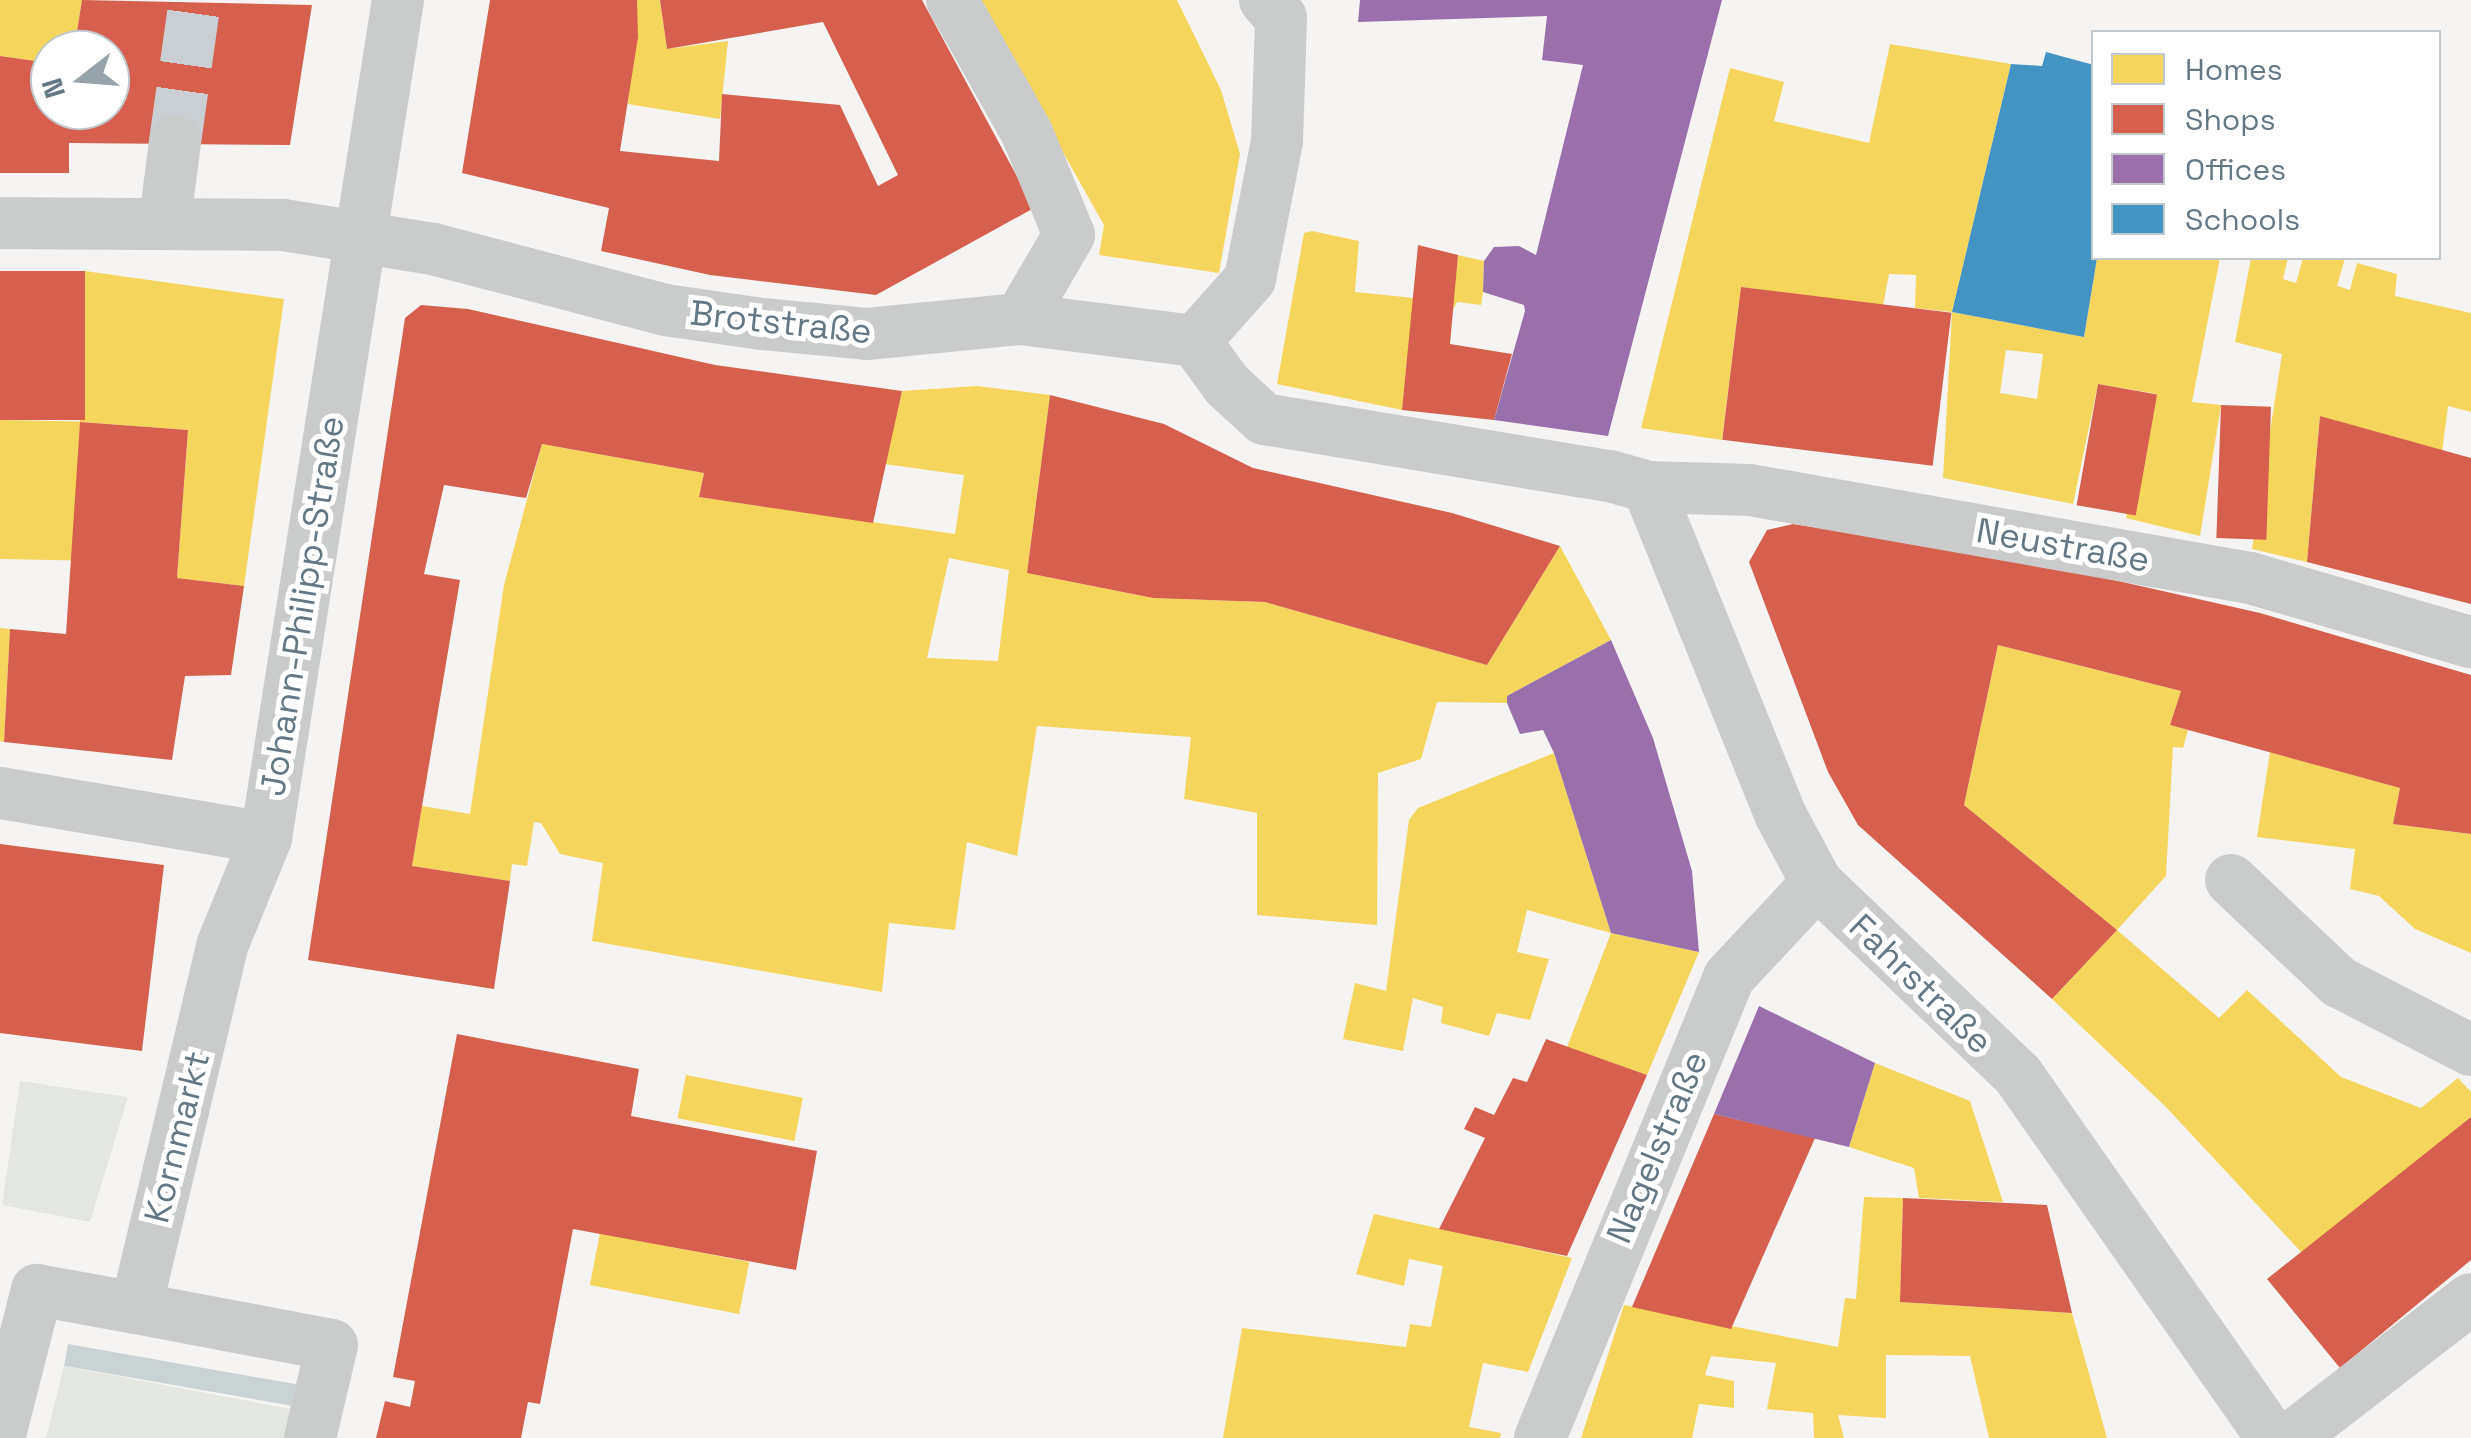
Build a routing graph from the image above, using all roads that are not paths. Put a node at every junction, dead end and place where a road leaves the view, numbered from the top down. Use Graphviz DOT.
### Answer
graph roads {
  1 [pos="398,0"];
  2 [pos="952,0"];
  3 [pos="1264,0"];
  4 [pos="174,142"];
  5 [pos="165,220"];
  6 [pos="0,223"];
  7 [pos="360,238"];
  8 [pos="1020,319"];
  9 [pos="1195,341"];
  10 [pos="1648,488"];
  11 [pos="2471,642"];
  12 [pos="0,792"];
  13 [pos="266,838"];
  14 [pos="2231,880"];
  15 [pos="1816,883"];
  16 [pos="218,966"];
  17 [pos="2471,1050"];
  18 [pos="2471,1299"];
  19 [pos="136,1308"];
  20 [pos="2266,1434"];
  21 [pos="0,1435"];
  22 [pos="310,1438"];
  23 [pos="1540,1438"];
  1 -- 7 [label="street, Johann-Philipp-Straße"];
  2 -- 8 [label="street"];
  3 -- 9 [label="street"];
  4 -- 5 [label="street"];
  5 -- 6 [label="street, Brotstraße"];
  5 -- 7 [label="street, Brotstraße"];
  7 -- 8 [label="street, Brotstraße"];
  7 -- 13 [label="street, Johann-Philipp-Straße"];
  8 -- 9 [label="street, Brotstraße"];
  9 -- 10 [label="street"];
  10 -- 11 [label="street, Neustraße"];
  10 -- 15 [label="street, Fahrstraße"];
  12 -- 13 [label="street"];
  13 -- 16 [label="street, Johann-Philipp-Straße"];
  14 -- 17 [label="street"];
  15 -- 20 [label="street, Fahrstraße"];
  15 -- 23 [label="street, Nagelstraße"];
  16 -- 19 [label="street, Kornmarkt"];
  18 -- 20 [label="street"];
  19 -- 21 [label="street"];
  19 -- 22 [label="street"];
}
